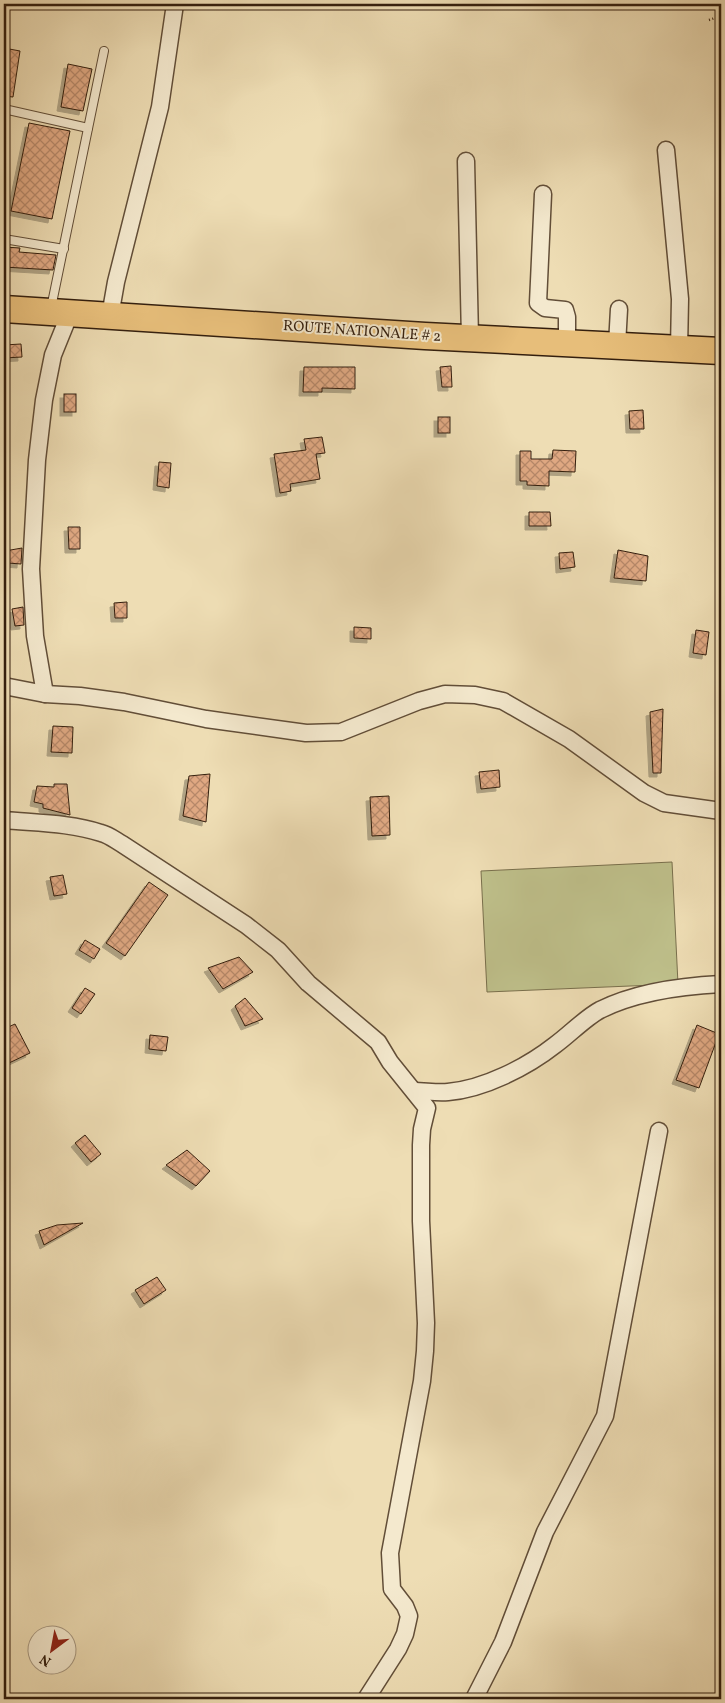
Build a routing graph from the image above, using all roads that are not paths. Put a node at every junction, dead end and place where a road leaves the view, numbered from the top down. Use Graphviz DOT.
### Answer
graph roads {
  1 [pos="175,4"];
  2 [pos="104,50"];
  3 [pos="4,109"];
  4 [pos="88,128"];
  5 [pos="666,150"];
  6 [pos="466,161"];
  7 [pos="543,194"];
  8 [pos="4,239"];
  9 [pos="64,249"];
  10 [pos="4,309"];
  11 [pos="619,309"];
  12 [pos="60,313"];
  13 [pos="110,316"];
  14 [pos="470,338"];
  15 [pos="567,342"];
  16 [pos="617,345"];
  17 [pos="680,349"];
  18 [pos="721,351"];
  19 [pos="4,686"];
  20 [pos="45,694"];
  21 [pos="721,811"];
  22 [pos="4,820"];
  23 [pos="721,984"];
  24 [pos="414,1091"];
  25 [pos="659,1131"];
  26 [pos="366,1699"];
  27 [pos="474,1699"];
  1 -- 13 [label="street"];
  2 -- 4 [label="lane"];
  3 -- 4 [label="lane"];
  4 -- 9 [label="lane"];
  5 -- 17 [label="street"];
  6 -- 14 [label="street"];
  7 -- 15 [label="street"];
  8 -- 9 [label="lane"];
  9 -- 12 [label="lane"];
  10 -- 12 [label="main road, ROUTE NATIONALE # 2"];
  11 -- 16 [label="street"];
  12 -- 13 [label="main road, ROUTE NATIONALE # 2"];
  12 -- 20 [label="street"];
  13 -- 14 [label="main road, ROUTE NATIONALE # 2"];
  14 -- 15 [label="main road, ROUTE NATIONALE # 2"];
  15 -- 16 [label="main road, ROUTE NATIONALE # 2"];
  16 -- 17 [label="main road, ROUTE NATIONALE # 2"];
  17 -- 18 [label="main road, ROUTE NATIONALE # 2"];
  19 -- 20 [label="street"];
  20 -- 21 [label="street"];
  22 -- 24 [label="street"];
  23 -- 24 [label="street"];
  24 -- 26 [label="street"];
  25 -- 27 [label="street"];
}
